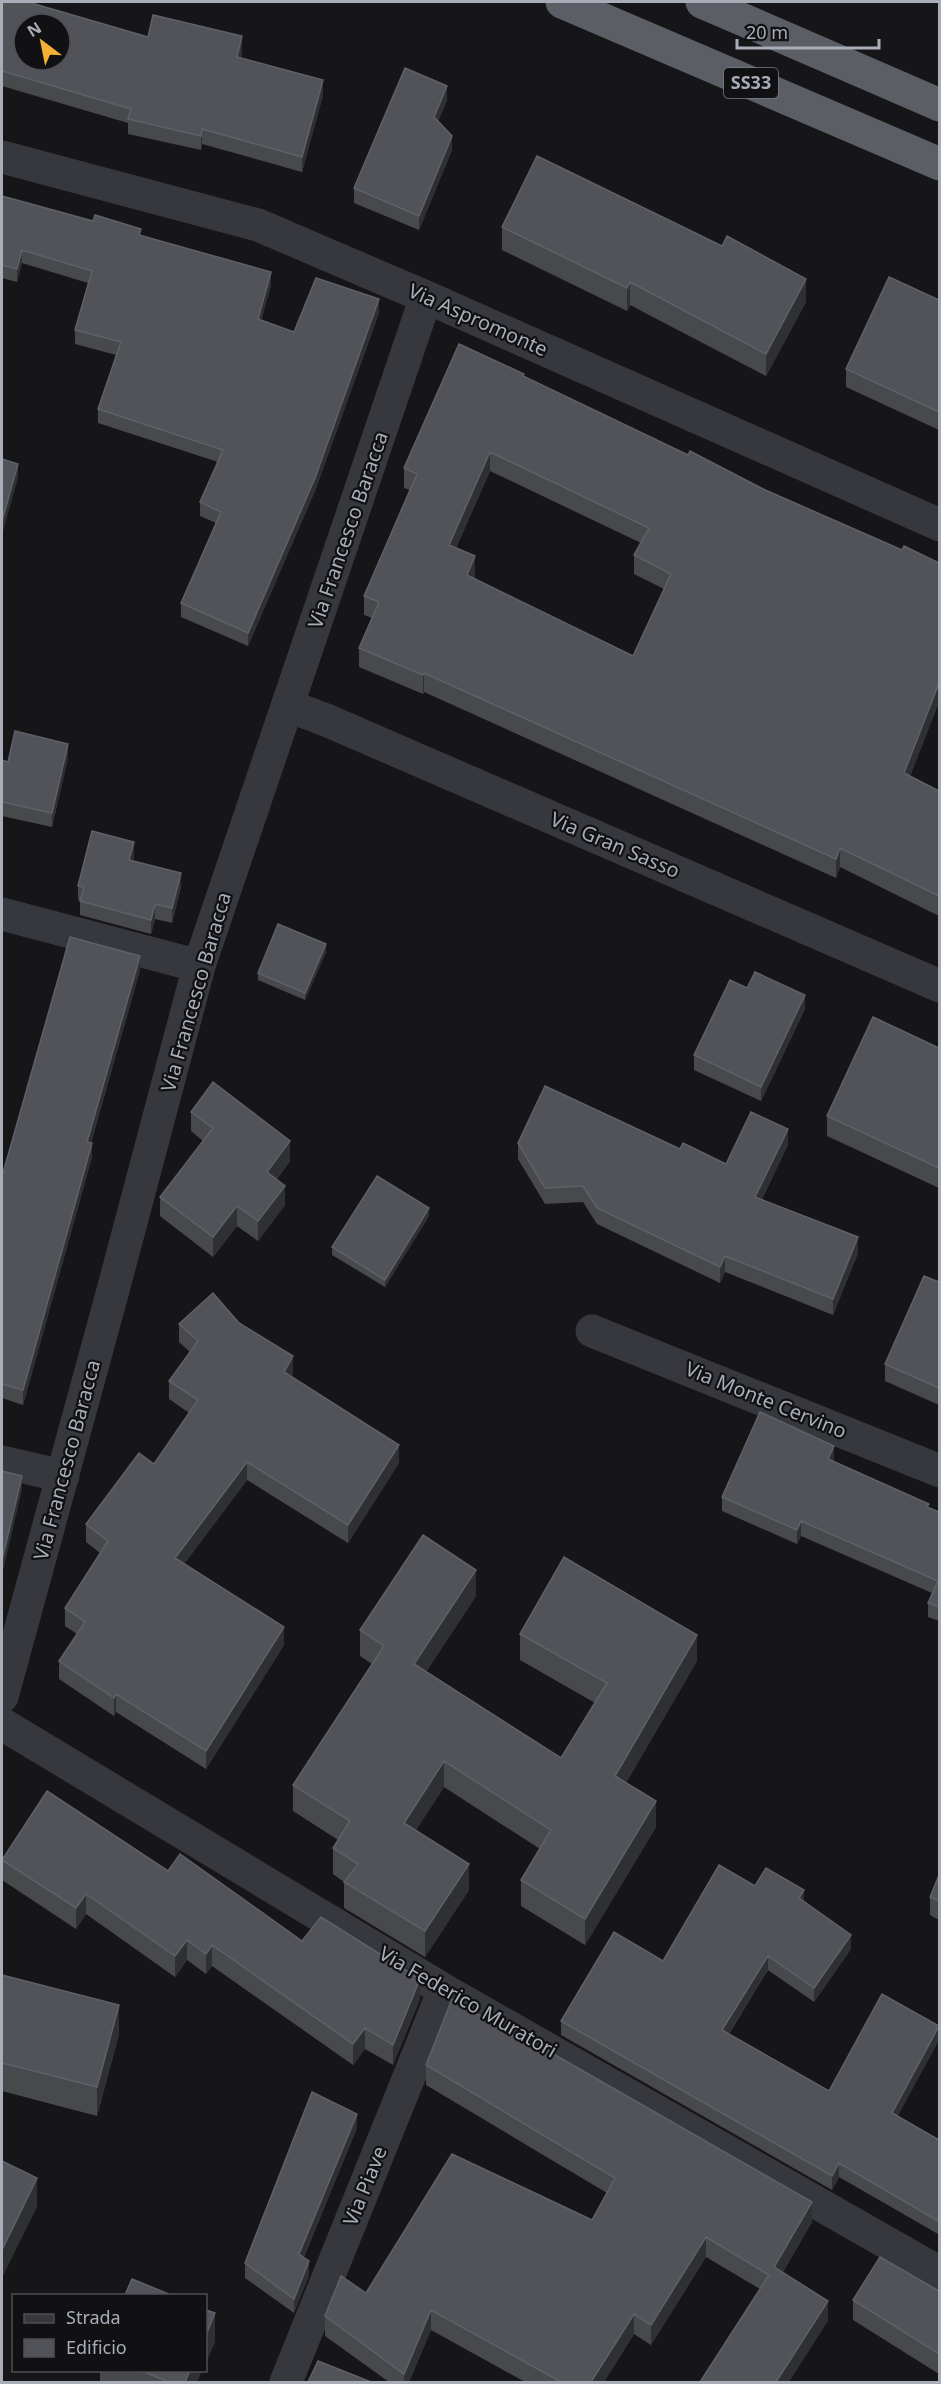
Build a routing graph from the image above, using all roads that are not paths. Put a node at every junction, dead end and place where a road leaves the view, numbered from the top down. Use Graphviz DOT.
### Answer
graph roads {
  1 [pos="562,2"];
  2 [pos="702,2"];
  3 [pos="939,105"];
  4 [pos="2,157"];
  5 [pos="939,164"];
  6 [pos="426,297"];
  7 [pos="939,525"];
  8 [pos="289,706"];
  9 [pos="2,914"];
  10 [pos="199,966"];
  11 [pos="939,986"];
  12 [pos="592,1331"];
  13 [pos="2,1462"];
  14 [pos="939,1471"];
  15 [pos="63,1476"];
  16 [pos="2,1697"];
  17 [pos="2,1724"];
  18 [pos="444,1990"];
  19 [pos="939,2273"];
  20 [pos="286,2382"];
  1 -- 5 [label="highway, SS33"];
  2 -- 3 [label="highway"];
  4 -- 6 [label="street, Via Aspromonte"];
  6 -- 7 [label="street, Via Aspromonte"];
  6 -- 8 [label="street, Via Francesco Baracca"];
  8 -- 10 [label="street, Via Francesco Baracca"];
  8 -- 11 [label="street, Via Gran Sasso"];
  9 -- 10 [label="street"];
  10 -- 15 [label="street, Via Francesco Baracca"];
  12 -- 14 [label="street, Via Monte Cervino"];
  13 -- 15 [label="street"];
  15 -- 16 [label="street, Via Francesco Baracca"];
  17 -- 18 [label="street, Via Federico Muratori"];
  18 -- 19 [label="street, Via Federico Muratori"];
  18 -- 20 [label="street, Via Piave"];
}
